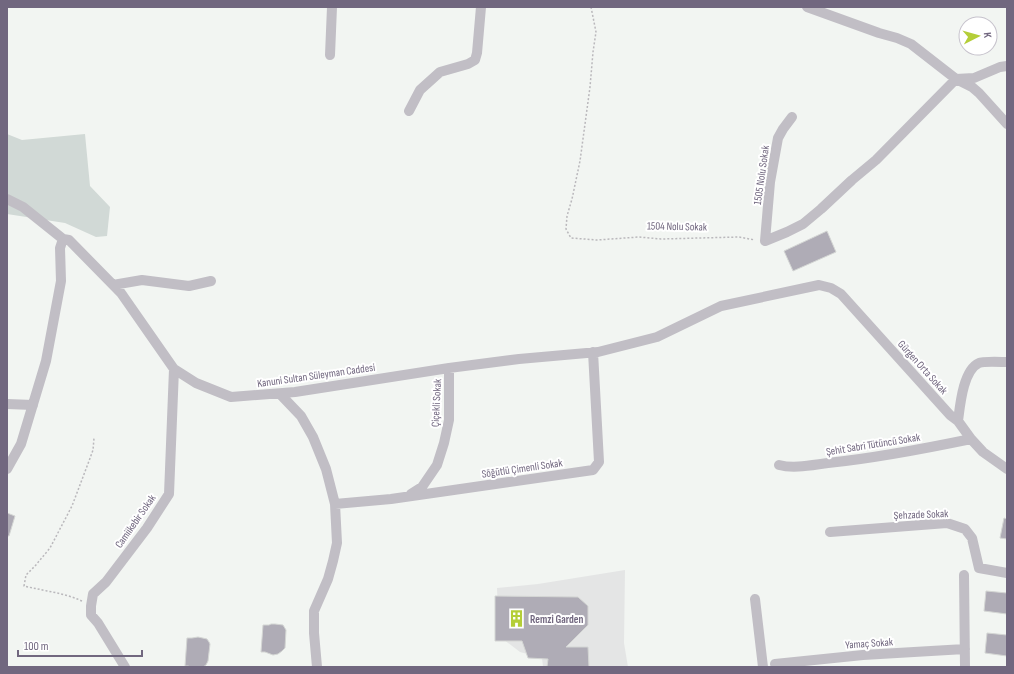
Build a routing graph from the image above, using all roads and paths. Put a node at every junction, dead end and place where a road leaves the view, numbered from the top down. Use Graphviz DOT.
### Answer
graph roads {
  1 [pos="332,7"];
  2 [pos="481,7"];
  3 [pos="591,7"];
  4 [pos="807,7"];
  5 [pos="330,55"];
  6 [pos="1007,66"];
  7 [pos="956,78"];
  8 [pos="409,111"];
  9 [pos="792,117"];
  10 [pos="1007,124"];
  11 [pos="7,199"];
  12 [pos="63,239"];
  13 [pos="765,241"];
  14 [pos="211,281"];
  15 [pos="113,285"];
  16 [pos="819,285"];
  17 [pos="593,352"];
  18 [pos="1007,362"];
  19 [pos="449,368"];
  20 [pos="174,369"];
  21 [pos="280,394"];
  22 [pos="7,404"];
  23 [pos="32,405"];
  24 [pos="958,421"];
  25 [pos="94,438"];
  26 [pos="971,439"];
  27 [pos="779,465"];
  28 [pos="7,469"];
  29 [pos="1007,469"];
  30 [pos="406,497"];
  31 [pos="335,504"];
  32 [pos="830,532"];
  33 [pos="1007,573"];
  34 [pos="964,576"];
  35 [pos="755,599"];
  36 [pos="91,606"];
  37 [pos="964,649"];
  38 [pos="822,663"];
  39 [pos="775,664"];
  40 [pos="125,667"];
  41 [pos="317,667"];
  42 [pos="763,667"];
  43 [pos="964,667"];
  1 -- 5 [label="street"];
  2 -- 8 [label="street"];
  3 -- 13 [label="path, 1504 Nolu Sokak"];
  4 -- 7 [label="street"];
  6 -- 7 [label="street"];
  7 -- 10 [label="street"];
  7 -- 13 [label="street"];
  9 -- 13 [label="street, 1505 Nolu Sokak"];
  11 -- 12 [label="street, Kanuni Sultan Süleyman Caddesi"];
  12 -- 15 [label="street, Kanuni Sultan Süleyman Caddesi"];
  12 -- 23 [label="street"];
  14 -- 15 [label="street"];
  15 -- 20 [label="street, Kanuni Sultan Süleyman Caddesi"];
  16 -- 17 [label="street, Kanuni Sultan Süleyman Caddesi"];
  16 -- 24 [label="street, Gürgen Orta Sokak"];
  17 -- 19 [label="street, Kanuni Sultan Süleyman Caddesi"];
  17 -- 30 [label="street, Söğütlü Çimenli Sokak"];
  18 -- 24 [label="street"];
  19 -- 21 [label="street, Kanuni Sultan Süleyman Caddesi"];
  19 -- 30 [label="street, Çiçekli Sokak"];
  20 -- 21 [label="street, Kanuni Sultan Süleyman Caddesi"];
  20 -- 36 [label="street, Camiikebir Sokak"];
  21 -- 31 [label="street"];
  22 -- 23 [label="street"];
  23 -- 28 [label="street"];
  24 -- 26 [label="street, Gürgen Orta Sokak"];
  25 -- 36 [label="path"];
  26 -- 27 [label="street, Şehit Sabri Tütüncü Sokak"];
  26 -- 29 [label="street, Gürgen Orta Sokak"];
  30 -- 31 [label="street, Söğütlü Çimenli Sokak"];
  31 -- 41 [label="street"];
  32 -- 33 [label="street, Şehzade Sokak"];
  34 -- 37 [label="street"];
  35 -- 42 [label="street"];
  36 -- 40 [label="street"];
  37 -- 38 [label="street, Yamaç Sokak"];
  37 -- 43 [label="street"];
  38 -- 39 [label="street, Yamaç Sokak"];
}
